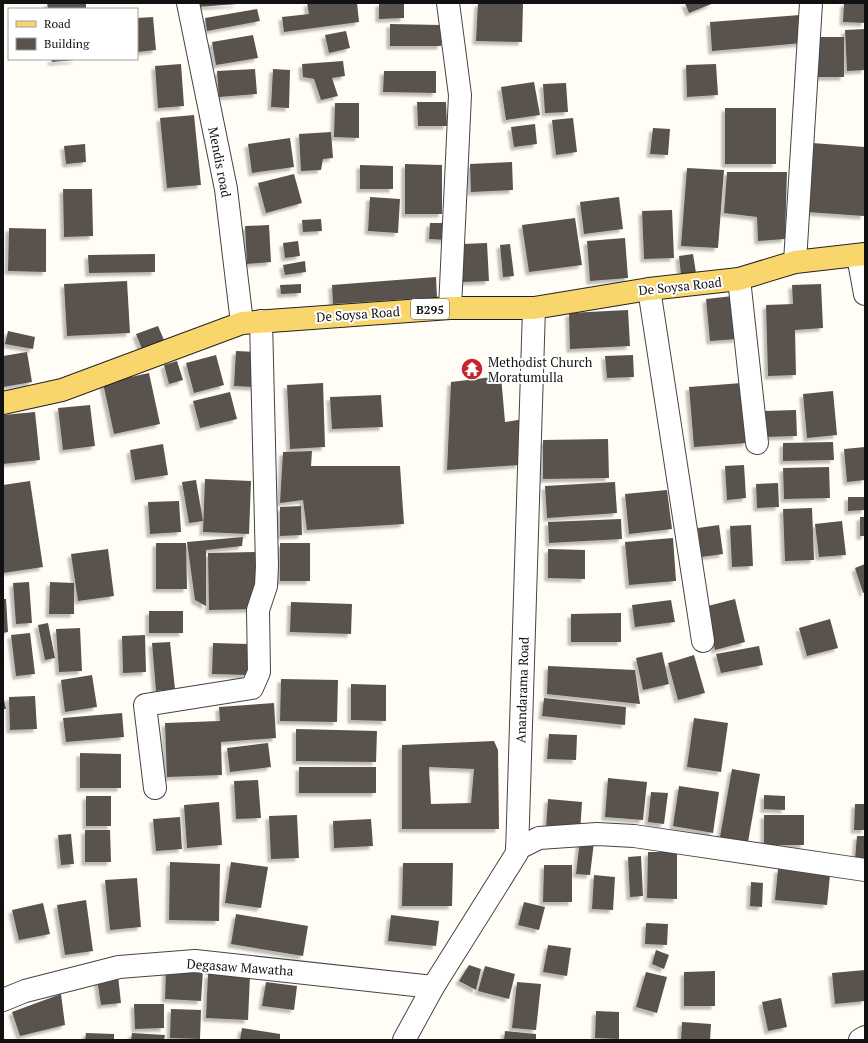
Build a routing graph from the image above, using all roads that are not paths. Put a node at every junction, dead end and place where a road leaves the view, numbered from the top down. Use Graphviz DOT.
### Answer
graph roads {
  1 [pos="188,3"];
  2 [pos="448,3"];
  3 [pos="811,3"];
  4 [pos="862,255"];
  5 [pos="795,262"];
  6 [pos="739,279"];
  7 [pos="649,289"];
  8 [pos="865,294"];
  9 [pos="450,308"];
  10 [pos="534,308"];
  11 [pos="252,322"];
  12 [pos="3,403"];
  13 [pos="757,443"];
  14 [pos="703,641"];
  15 [pos="155,788"];
  16 [pos="517,849"];
  17 [pos="865,870"];
  18 [pos="433,986"];
  19 [pos="3,1000"];
  20 [pos="865,1037"];
  21 [pos="404,1040"];
  22 [pos="860,1040"];
  1 -- 11 [label="street, Mendis road"];
  2 -- 9 [label="street"];
  3 -- 5 [label="street"];
  4 -- 5 [label="main road, De Soysa Road / B295"];
  4 -- 8 [label="street"];
  5 -- 6 [label="main road, De Soysa Road / B295"];
  6 -- 7 [label="main road, De Soysa Road / B295"];
  6 -- 13 [label="street"];
  7 -- 10 [label="main road, De Soysa Road / B295"];
  7 -- 14 [label="street"];
  9 -- 10 [label="main road, De Soysa Road / B295"];
  9 -- 11 [label="main road, De Soysa Road / B295"];
  10 -- 16 [label="street, Anandarama Road"];
  11 -- 12 [label="main road, De Soysa Road / B295"];
  11 -- 15 [label="street, Mendis road"];
  16 -- 17 [label="street"];
  16 -- 18 [label="street, Anandarama Road"];
  18 -- 19 [label="street, Degasaw Mawatha"];
  18 -- 21 [label="street, Anandarama Road"];
  20 -- 22 [label="street"];
}
